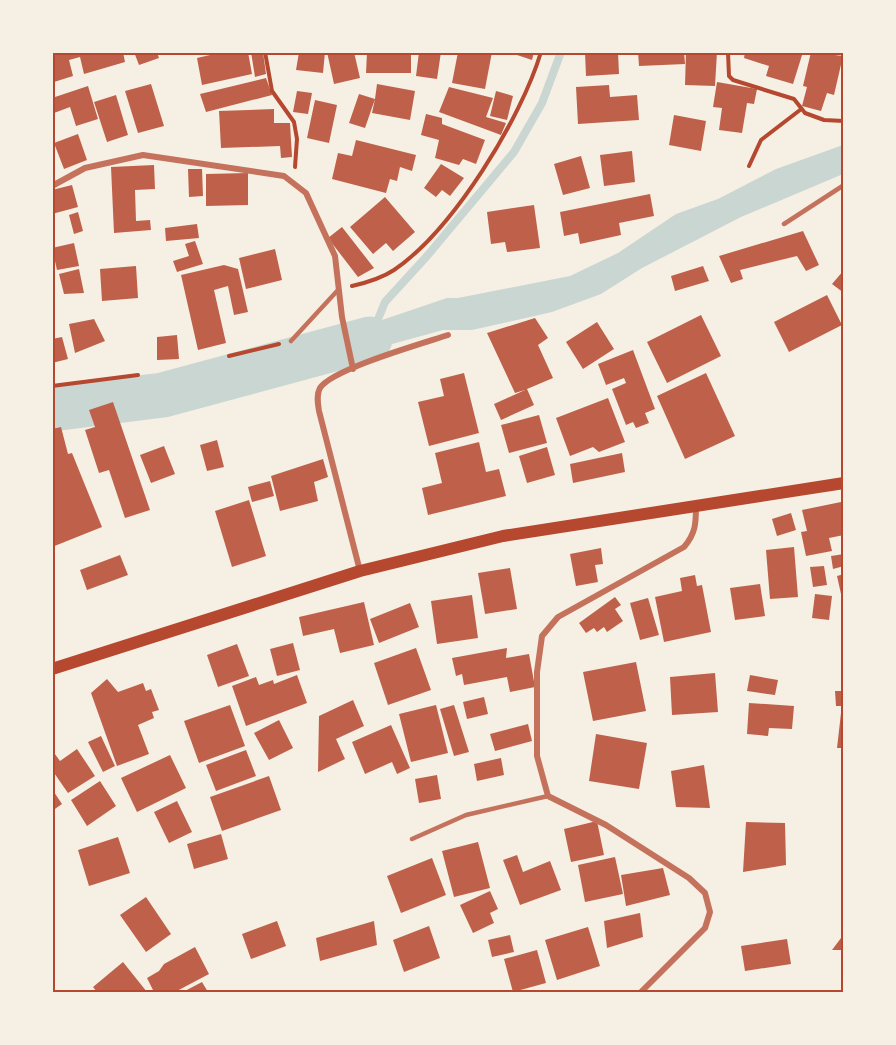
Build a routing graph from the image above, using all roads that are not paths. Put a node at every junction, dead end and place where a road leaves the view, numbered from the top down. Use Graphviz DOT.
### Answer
graph roads {
  1 [pos="843,185"];
  2 [pos="52,186"];
  3 [pos="784,224"];
  4 [pos="340,288"];
  5 [pos="448,335"];
  6 [pos="291,341"];
  7 [pos="353,369"];
  8 [pos="843,483"];
  9 [pos="696,504"];
  10 [pos="360,570"];
  11 [pos="52,669"];
  12 [pos="548,796"];
  13 [pos="412,838"];
  14 [pos="641,993"];
  1 -- 3 [label="lane"];
  2 -- 4 [label="street"];
  4 -- 6 [label="lane"];
  4 -- 7 [label="street"];
  5 -- 7 [label="street"];
  7 -- 10 [label="street"];
  8 -- 9 [label="main road"];
  9 -- 10 [label="main road"];
  9 -- 12 [label="street"];
  10 -- 11 [label="main road"];
  12 -- 13 [label="lane"];
  12 -- 14 [label="street"];
}
